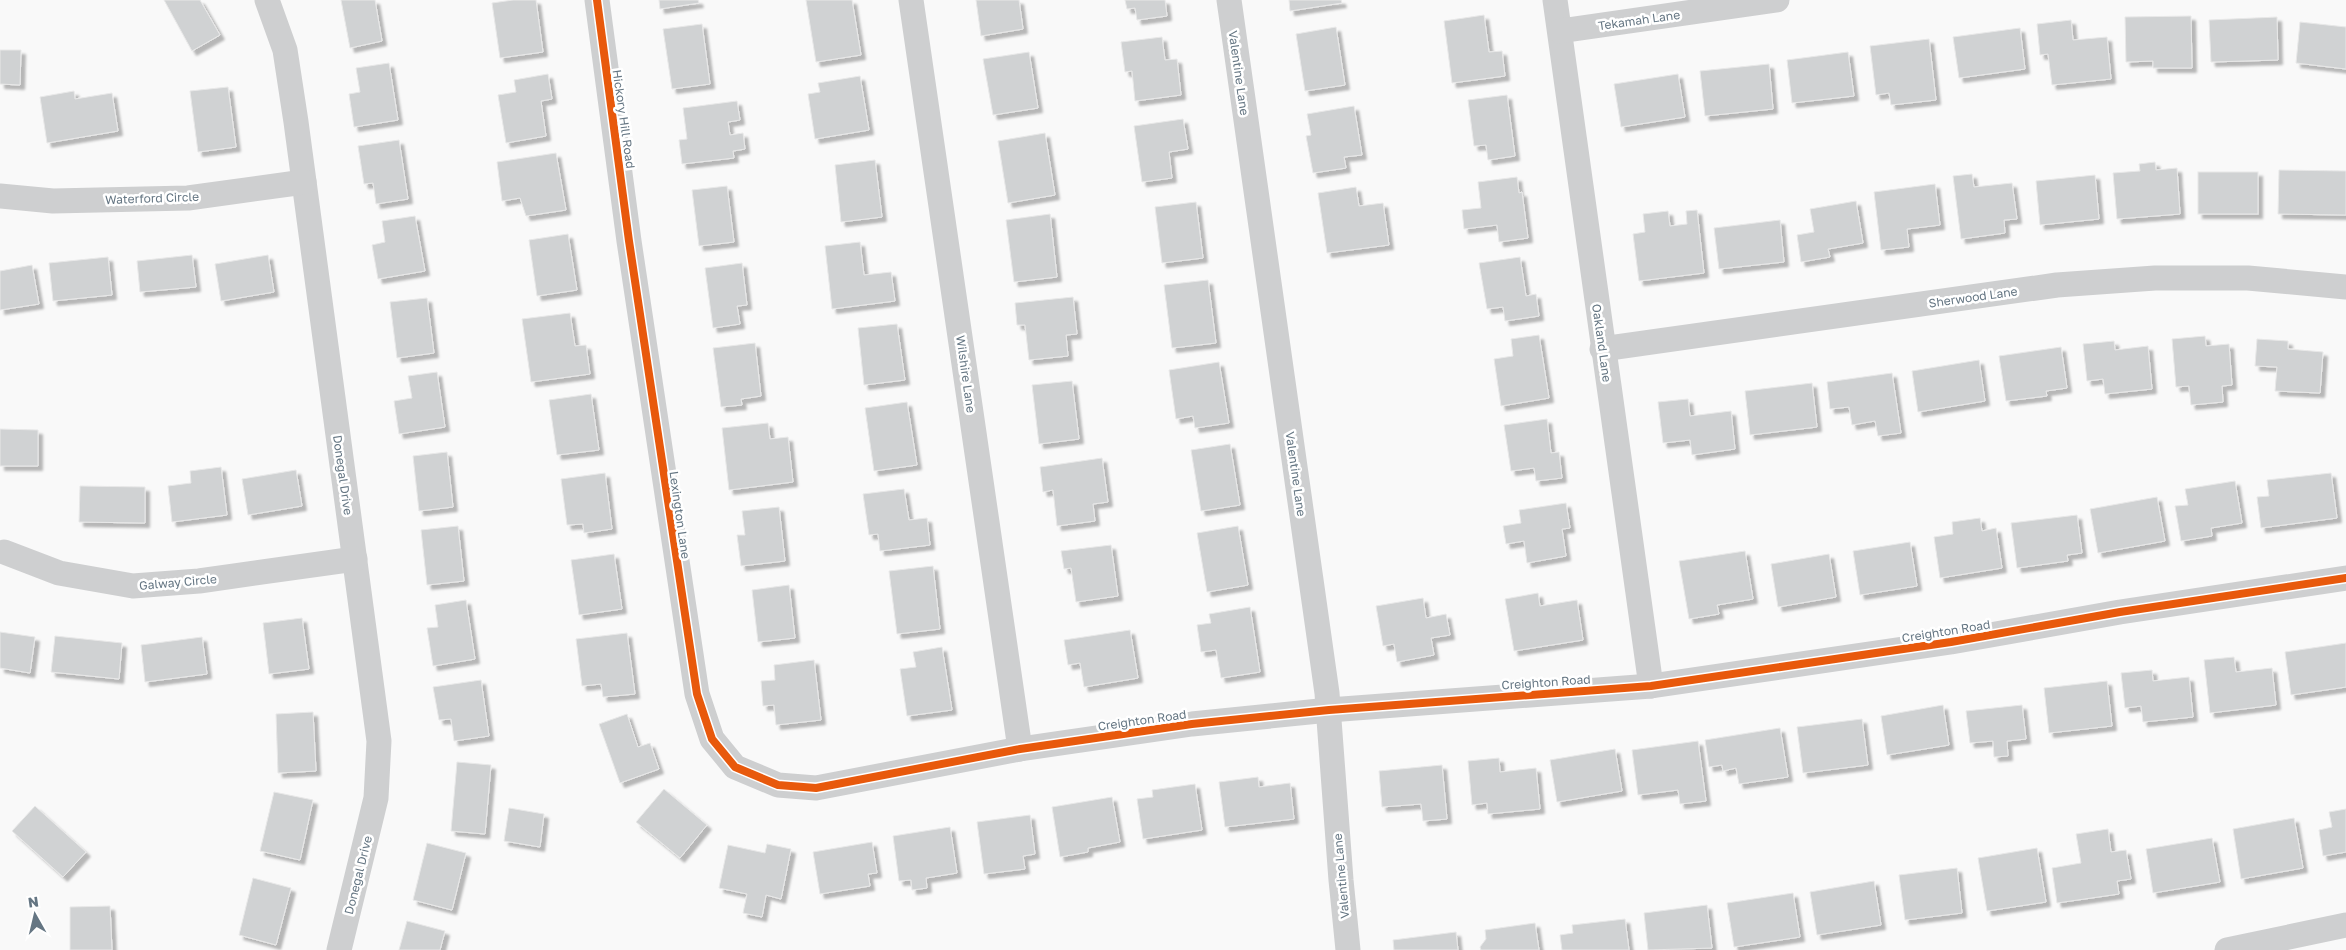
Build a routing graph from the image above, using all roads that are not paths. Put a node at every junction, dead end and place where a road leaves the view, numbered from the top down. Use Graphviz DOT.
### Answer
graph roads {
  1 [pos="267,0"];
  2 [pos="597,0"];
  3 [pos="911,0"];
  4 [pos="1228,0"];
  5 [pos="1555,0"];
  6 [pos="1777,0"];
  7 [pos="1560,31"];
  8 [pos="304,182"];
  9 [pos="0,196"];
  10 [pos="629,241"];
  11 [pos="2346,287"];
  12 [pos="1602,349"];
  13 [pos="4,552"];
  14 [pos="355,559"];
  15 [pos="2346,578"];
  16 [pos="1651,686"];
  17 [pos="1329,710"];
  18 [pos="1020,749"];
  19 [pos="748,772"];
  20 [pos="2346,925"];
  21 [pos="339,950"];
  22 [pos="1348,950"];
  23 [pos="2227,950"];
  1 -- 8 [label="street, Donegal Drive"];
  2 -- 10 [label="street, Hickory Hill Road"];
  3 -- 18 [label="street, Wilshire Lane"];
  4 -- 17 [label="street, Valentine Lane"];
  5 -- 7 [label="street, Oakland Lane"];
  6 -- 7 [label="street, Tekamah Lane"];
  7 -- 12 [label="street, Oakland Lane"];
  8 -- 9 [label="street, Waterford Circle"];
  8 -- 14 [label="street, Donegal Drive"];
  10 -- 19 [label="street, Lexington Lane"];
  11 -- 12 [label="street, Sherwood Lane"];
  12 -- 16 [label="street, Oakland Lane"];
  13 -- 14 [label="street, Galway Circle"];
  14 -- 21 [label="street, Donegal Drive"];
  15 -- 16 [label="street, Creighton Road"];
  16 -- 17 [label="street, Creighton Road"];
  17 -- 18 [label="street, Creighton Road"];
  17 -- 22 [label="street, Valentine Lane"];
  18 -- 19 [label="street, Creighton Road"];
  20 -- 23 [label="street"];
}
